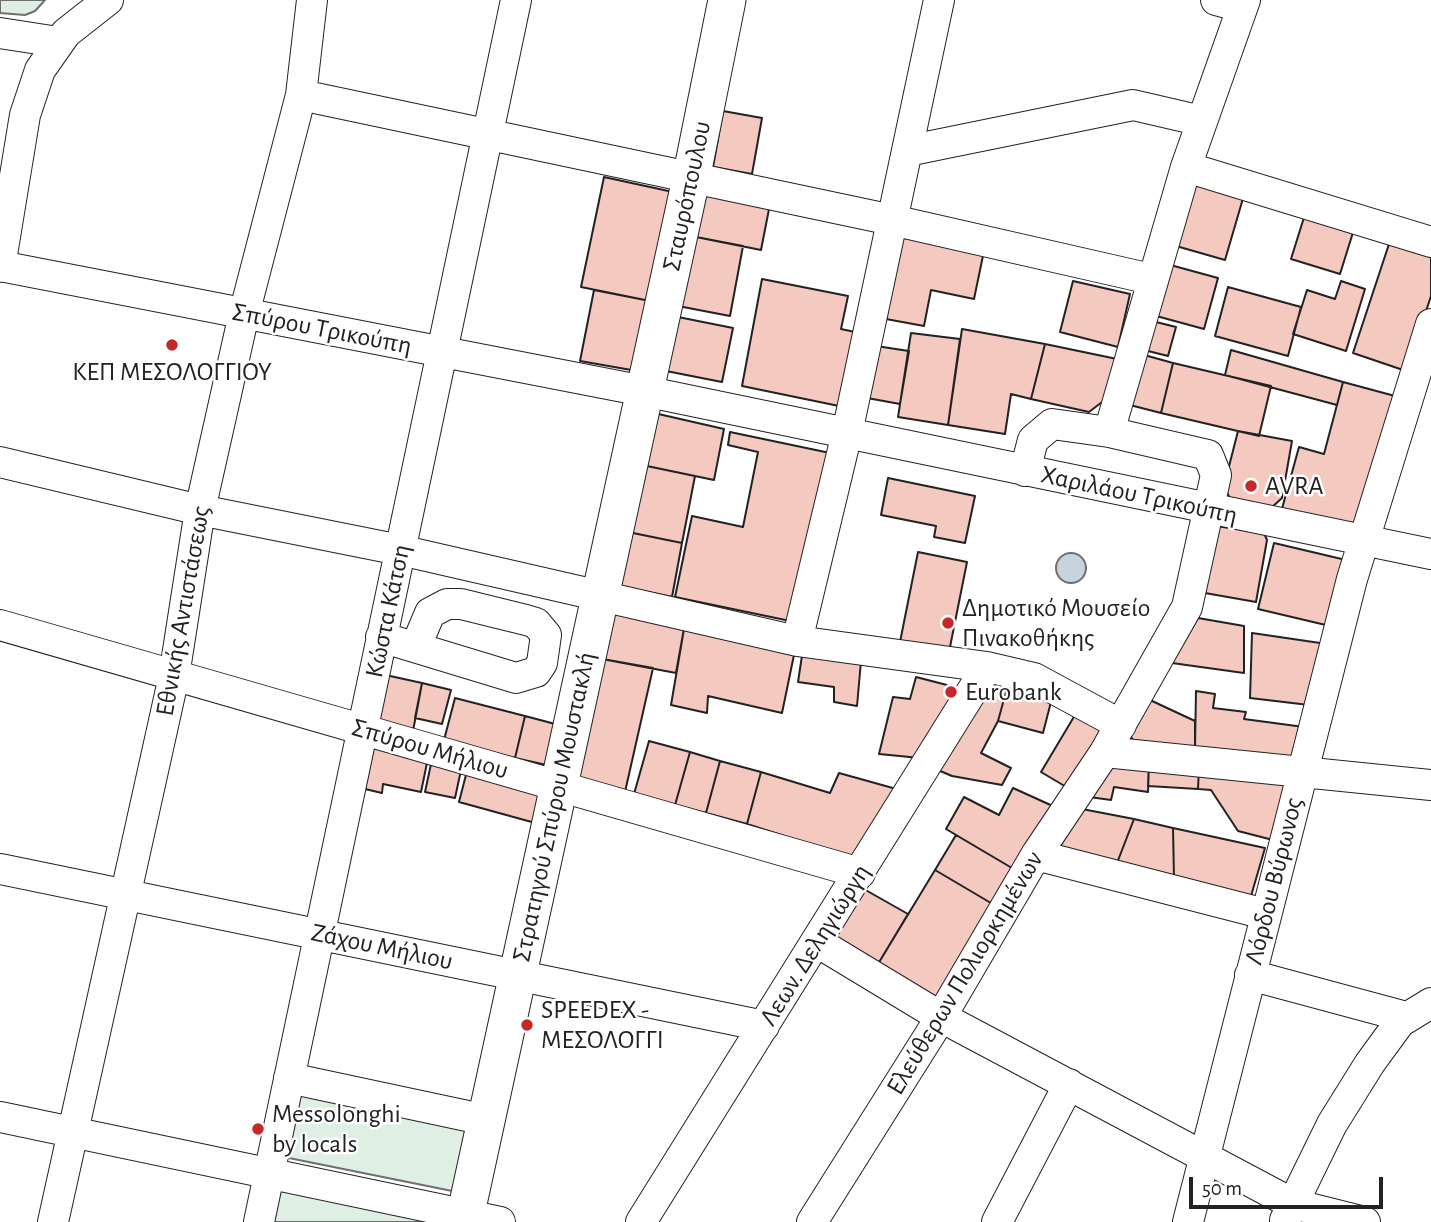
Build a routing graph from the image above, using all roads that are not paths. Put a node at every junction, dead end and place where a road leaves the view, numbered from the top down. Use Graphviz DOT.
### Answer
graph roads {
  1 [pos="71,0"];
  2 [pos="108,0"];
  3 [pos="312,0"];
  4 [pos="516,0"];
  5 [pos="727,0"];
  6 [pos="939,0"];
  7 [pos="1234,2"];
  8 [pos="0,33"];
  9 [pos="62,38"];
  10 [pos="301,95"];
  11 [pos="1202,121"];
  12 [pos="488,134"];
  13 [pos="907,151"];
  14 [pos="1186,167"];
  15 [pos="691,179"];
  16 [pos="892,220"];
  17 [pos="1431,242"];
  18 [pos="0,268"];
  19 [pos="1151,279"];
  20 [pos="244,314"];
  21 [pos="1431,324"];
  22 [pos="442,352"];
  23 [pos="644,391"];
  24 [pos="1109,432"];
  25 [pos="847,433"];
  26 [pos="0,462"];
  27 [pos="1025,471"];
  28 [pos="200,510"];
  29 [pos="1210,510"];
  30 [pos="1363,541"];
  31 [pos="401,550"];
  32 [pos="1431,554"];
  33 [pos="599,598"];
  34 [pos="0,625"];
  35 [pos="381,636"];
  36 [pos="797,641"];
  37 [pos="416,646"];
  38 [pos="987,667"];
  39 [pos="174,676"];
  40 [pos="1121,725"];
  41 [pos="363,730"];
  42 [pos="1105,752"];
  43 [pos="1301,772"];
  44 [pos="557,785"];
  45 [pos="1431,785"];
  46 [pos="1036,855"];
  47 [pos="0,869"];
  48 [pos="860,873"];
  49 [pos="125,894"];
  50 [pos="1265,914"];
  51 [pos="319,934"];
  52 [pos="817,942"];
  53 [pos="518,975"];
  54 [pos="1250,975"];
  55 [pos="1418,1010"];
  56 [pos="941,1017"];
  57 [pos="764,1026"];
  58 [pos="289,1078"];
  59 [pos="1069,1084"];
  60 [pos="0,1116"];
  61 [pos="486,1120"];
  62 [pos="73,1132"];
  63 [pos="1207,1157"];
  64 [pos="269,1173"];
  65 [pos="1288,1213"];
  66 [pos="476,1220"];
  67 [pos="53,1222"];
  68 [pos="259,1222"];
  69 [pos="641,1222"];
  70 [pos="812,1222"];
  71 [pos="997,1222"];
  72 [pos="1188,1222"];
  73 [pos="1365,1222"];
  1 -- 9 [label="street"];
  2 -- 9 [label="street"];
  3 -- 10 [label="street, Εθνικής Αντιστάσεως"];
  4 -- 12 [label="street, Κώστα Κάτση"];
  5 -- 15 [label="main road, Σταυρόπουλου"];
  6 -- 13 [label="street"];
  7 -- 11 [label="street"];
  8 -- 9 [label="street"];
  9 -- 18 [label="street"];
  10 -- 12 [label="street"];
  10 -- 20 [label="street, Εθνικής Αντιστάσεως"];
  11 -- 13 [label="street"];
  11 -- 14 [label="street"];
  12 -- 15 [label="street"];
  12 -- 22 [label="street, Κώστα Κάτση"];
  13 -- 16 [label="street"];
  14 -- 17 [label="street"];
  14 -- 19 [label="street"];
  15 -- 16 [label="street"];
  15 -- 23 [label="main road, Σταυρόπουλου"];
  16 -- 19 [label="street"];
  16 -- 25 [label="street"];
  18 -- 20 [label="street, Σπύρου Τρικούπη"];
  19 -- 24 [label="street"];
  20 -- 22 [label="street, Σπύρου Τρικούπη"];
  20 -- 28 [label="street, Εθνικής Αντιστάσεως"];
  21 -- 30 [label="street, Λόρδου Βύρωνος"];
  22 -- 23 [label="street, Σπύρου Τρικούπη"];
  22 -- 31 [label="street, Κώστα Κάτση"];
  23 -- 25 [label="street, Σπύρου Τρικούπη"];
  23 -- 33 [label="main road, Στρατηγού Σπύρου Μουστακλή"];
  24 -- 27 [label="street"];
  24 -- 29 [label="street, Ελεύθερων Πολιορκημένων"];
  25 -- 27 [label="street, Χαριλάου Τρικούπη"];
  25 -- 36 [label="street"];
  26 -- 28 [label="street"];
  27 -- 29 [label="street, Χαριλάου Τρικούπη"];
  28 -- 31 [label="street"];
  28 -- 39 [label="street, Εθνικής Αντιστάσεως"];
  29 -- 30 [label="street, Χαριλάου Τρικούπη"];
  29 -- 40 [label="street, Ελεύθερων Πολιορκημένων"];
  30 -- 32 [label="street, Χαριλάου Τρικούπη"];
  30 -- 43 [label="street, Λόρδου Βύρωνος"];
  31 -- 33 [label="street"];
  31 -- 35 [label="street, Κώστα Κάτση"];
  33 -- 36 [label="street"];
  33 -- 44 [label="main road, Στρατηγού Σπύρου Μουστακλή"];
  34 -- 39 [label="street, Σπύρου Μήλιου"];
  35 -- 37 [label="street"];
  35 -- 41 [label="street, Κώστα Κάτση"];
  36 -- 38 [label="street"];
  38 -- 40 [label="street"];
  38 -- 48 [label="street, Λεων. Δεληγιώργη"];
  39 -- 41 [label="street, Σπύρου Μήλιου"];
  39 -- 49 [label="street, Εθνικής Αντιστάσεως"];
  40 -- 42 [label="street, Ελεύθερων Πολιορκημένων"];
  41 -- 44 [label="street, Σπύρου Μήλιου"];
  41 -- 51 [label="street, Κώστα Κάτση"];
  42 -- 43 [label="street"];
  42 -- 46 [label="street, Ελεύθερων Πολιορκημένων"];
  43 -- 45 [label="street"];
  43 -- 50 [label="street, Λόρδου Βύρωνος"];
  44 -- 48 [label="street, Σπύρου Μήλιου"];
  44 -- 53 [label="main road, Στρατηγού Σπύρου Μουστακλή"];
  46 -- 50 [label="street"];
  46 -- 56 [label="street, Ελεύθερων Πολιορκημένων"];
  47 -- 49 [label="street, Ζάχου Μήλιου"];
  48 -- 52 [label="street, Λεων. Δεληγιώργη"];
  49 -- 51 [label="street, Ζάχου Μήλιου"];
  49 -- 62 [label="street, Εθνικής Αντιστάσεως"];
  50 -- 54 [label="street, Λόρδου Βύρωνος"];
  51 -- 53 [label="street, Ζάχου Μήλιου"];
  51 -- 58 [label="street, Κώστα Κάτση"];
  52 -- 56 [label="street"];
  52 -- 57 [label="street, Λεων. Δεληγιώργη"];
  53 -- 57 [label="street, Ζάχου Μήλιου"];
  53 -- 61 [label="main road, Στρατηγού Σπύρου Μουστακλή"];
  54 -- 55 [label="street"];
  54 -- 63 [label="street, Λόρδου Βύρωνος"];
  55 -- 65 [label="street"];
  56 -- 59 [label="street"];
  56 -- 70 [label="street, Ελεύθερων Πολιορκημένων"];
  57 -- 69 [label="street, Λεων. Δεληγιώργη"];
  58 -- 61 [label="street"];
  58 -- 64 [label="street, Κώστα Κάτση"];
  59 -- 63 [label="street"];
  59 -- 71 [label="street"];
  60 -- 62 [label="street"];
  61 -- 66 [label="main road, Στρατηγού Σπύρου Μουστακλή"];
  62 -- 64 [label="street"];
  62 -- 67 [label="street, Εθνικής Αντιστάσεως"];
  63 -- 65 [label="street"];
  63 -- 72 [label="street, Λόρδου Βύρωνος"];
  64 -- 66 [label="street"];
  64 -- 68 [label="street, Κώστα Κάτση"];
  65 -- 73 [label="street"];
}
